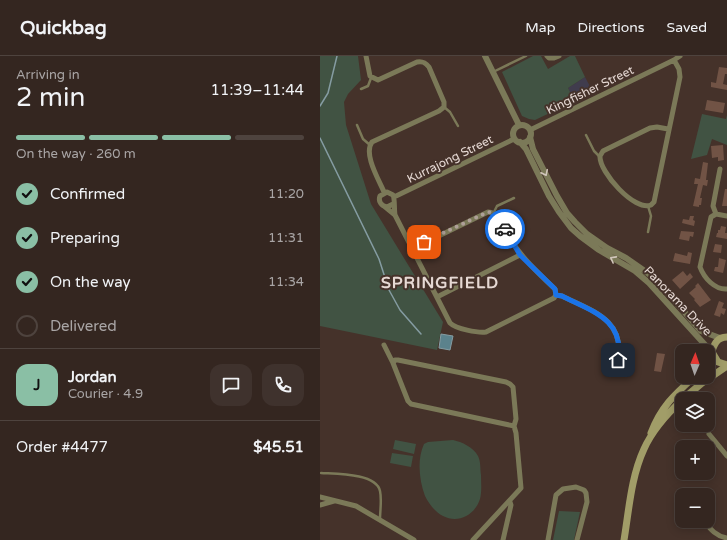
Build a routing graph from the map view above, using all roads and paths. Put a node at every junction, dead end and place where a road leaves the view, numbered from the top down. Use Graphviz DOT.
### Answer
graph roads {
  1 [pos="366,56"];
  2 [pos="424,56"];
  3 [pos="485,56"];
  4 [pos="526,56"];
  5 [pos="548,56"];
  6 [pos="559,56"];
  7 [pos="680,56"];
  8 [pos="674,60"];
  9 [pos="423,62"];
  10 [pos="492,72"];
  11 [pos="371,78"];
  12 [pos="361,89"];
  13 [pos="444,107"];
  14 [pos="357,125"];
  15 [pos="518,125"];
  16 [pos="458,126"];
  17 [pos="668,129"];
  18 [pos="530,130"];
  19 [pos="586,135"];
  20 [pos="530,137"];
  21 [pos="514,138"];
  22 [pos="520,142"];
  23 [pos="370,145"];
  24 [pos="600,156"];
  25 [pos="720,169"];
  26 [pos="384,192"];
  27 [pos="394,197"];
  28 [pos="514,198"];
  29 [pos="393,204"];
  30 [pos="384,206"];
  31 [pos="648,206"];
  32 [pos="494,212"];
  33 [pos="716,214"];
  34 [pos="395,215"];
  35 [pos="727,216"];
  36 [pos="648,232"];
  37 [pos="412,249"];
  38 [pos="520,255"];
  39 [pos="727,289"];
  40 [pos="556,295"];
  41 [pos="437,297"];
  42 [pos="724,337"];
  43 [pos="704,344"];
  44 [pos="715,344"];
  45 [pos="384,345"];
  46 [pos="715,357"];
  47 [pos="615,362"];
  48 [pos="393,363"];
  49 [pos="727,365"];
  50 [pos="685,384"];
  51 [pos="692,392"];
  52 [pos="675,406"];
  53 [pos="514,426"];
  54 [pos="709,434"];
  55 [pos="648,441"];
  56 [pos="727,456"];
  57 [pos="320,473"];
  58 [pos="320,498"];
  59 [pos="335,501"];
  60 [pos="510,502"];
  61 [pos="320,504"];
  62 [pos="380,520"];
  63 [pos="710,528"];
  64 [pos="727,538"];
  65 [pos="414,540"];
  66 [pos="474,540"];
  67 [pos="503,540"];
  68 [pos="548,540"];
  69 [pos="577,540"];
  70 [pos="624,540"];
  1 -- 11 [label="street"];
  2 -- 9 [label="lane"];
  3 -- 10 [label="street"];
  4 -- 10 [label="lane"];
  5 -- 6 [label="street"];
  7 -- 8 [label="street, Kingfisher Street"];
  8 -- 17 [label="street"];
  8 -- 18 [label="street, Kingfisher Street"];
  9 -- 11 [label="street"];
  9 -- 13 [label="street"];
  10 -- 15 [label="street"];
  11 -- 12 [label="lane"];
  13 -- 16 [label="lane"];
  13 -- 23 [label="street"];
  14 -- 23 [label="lane"];
  15 -- 18 [label="street"];
  15 -- 21 [label="street"];
  17 -- 24 [label="street"];
  17 -- 31 [label="street"];
  18 -- 20 [label="street"];
  19 -- 24 [label="lane"];
  20 -- 22 [label="street"];
  20 -- 42 [label="street, Panorama Drive, one-way"];
  21 -- 22 [label="street"];
  21 -- 27 [label="street, Kurrajong Street"];
  43 -- 22 [label="street, Panorama Drive, one-way"];
  23 -- 26 [label="street"];
  24 -- 31 [label="street"];
  25 -- 33 [label="street"];
  26 -- 27 [label="street"];
  26 -- 30 [label="street"];
  27 -- 29 [label="street"];
  28 -- 32 [label="lane"];
  29 -- 30 [label="street"];
  29 -- 34 [label="street"];
  30 -- 34 [label="street"];
  31 -- 36 [label="lane"];
  32 -- 37 [label="street"];
  32 -- 38 [label="street"];
  33 -- 35 [label="street"];
  33 -- 39 [label="street"];
  34 -- 37 [label="street"];
  37 -- 41 [label="street"];
  38 -- 40 [label="street"];
  38 -- 41 [label="street"];
  40 -- 41 [label="street"];
  40 -- 47 [label="street"];
  42 -- 44 [label="main road"];
  45 -- 48 [label="street"];
  46 -- 49 [label="main road"];
  48 -- 53 [label="street"];
  48 -- 53 [label="street"];
  49 -- 51 [label="main road"];
  50 -- 55 [label="main road"];
  52 -- 55 [label="main road"];
  53 -- 60 [label="street"];
  54 -- 56 [label="street"];
  55 -- 70 [label="main road"];
  57 -- 62 [label="lane"];
  58 -- 59 [label="street"];
  58 -- 61 [label="street"];
  59 -- 61 [label="street"];
  59 -- 62 [label="street"];
  60 -- 66 [label="street"];
  60 -- 67 [label="street"];
  62 -- 65 [label="street"];
  63 -- 64 [label="street"];
  68 -- 69 [label="street"];
}
